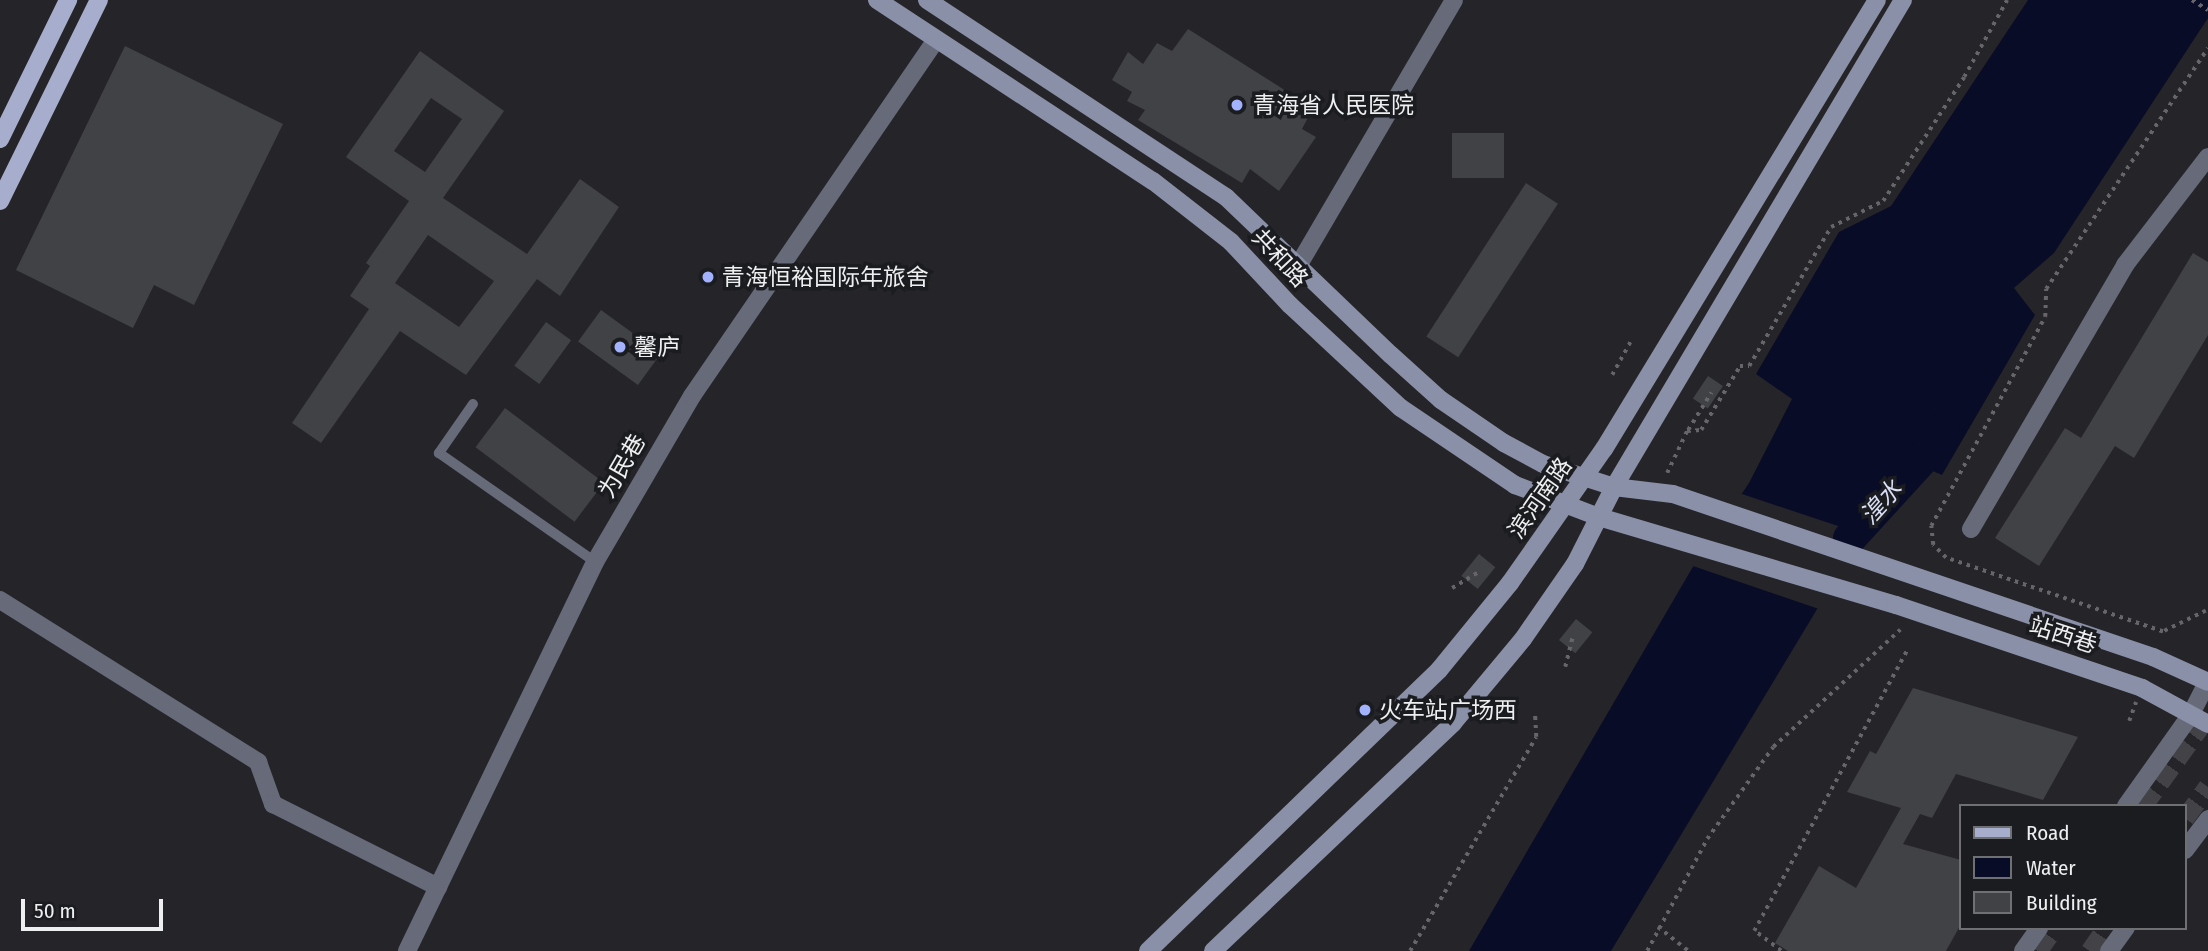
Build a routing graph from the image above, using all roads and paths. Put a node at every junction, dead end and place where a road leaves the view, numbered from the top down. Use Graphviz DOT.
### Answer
graph roads {
  1 [pos="68,0"];
  2 [pos="99,0"];
  3 [pos="877,0"];
  4 [pos="927,0"];
  5 [pos="1454,0"];
  6 [pos="1877,0"];
  7 [pos="1903,0"];
  8 [pos="2007,0"];
  9 [pos="2192,0"];
  10 [pos="2208,10"];
  11 [pos="936,39"];
  12 [pos="0,139"];
  13 [pos="2208,157"];
  14 [pos="0,201"];
  15 [pos="1297,266"];
  16 [pos="1630,342"];
  17 [pos="1612,374"];
  18 [pos="1711,393"];
  19 [pos="473,404"];
  20 [pos="1687,431"];
  21 [pos="1667,472"];
  22 [pos="1585,478"];
  23 [pos="1614,488"];
  24 [pos="1673,494"];
  25 [pos="1567,504"];
  26 [pos="1599,517"];
  27 [pos="1971,529"];
  28 [pos="1652,531"];
  29 [pos="595,562"];
  30 [pos="1479,572"];
  31 [pos="1452,588"];
  32 [pos="0,600"];
  33 [pos="1900,630"];
  34 [pos="1573,635"];
  35 [pos="1908,649"];
  36 [pos="1565,667"];
  37 [pos="2208,682"];
  38 [pos="1535,716"];
  39 [pos="2190,716"];
  40 [pos="2208,724"];
  41 [pos="2127,804"];
  42 [pos="2208,820"];
  43 [pos="2187,847"];
  44 [pos="438,887"];
  45 [pos="1658,928"];
  46 [pos="2038,930"];
  47 [pos="2125,930"];
  48 [pos="407,951"];
  49 [pos="1148,951"];
  50 [pos="1213,951"];
  51 [pos="1410,951"];
  52 [pos="1647,951"];
  53 [pos="1689,951"];
  54 [pos="1781,951"];
  55 [pos="2023,951"];
  56 [pos="2109,951"];
  1 -- 12 [label="main road"];
  2 -- 14 [label="main road"];
  3 -- 11 [label="main road, 共和路"];
  4 -- 15 [label="main road, 共和路"];
  5 -- 15 [label="street"];
  6 -- 22 [label="main road, 滨河南路"];
  7 -- 23 [label="main road"];
  8 -- 20 [label="path"];
  9 -- 10 [label="path"];
  11 -- 25 [label="main road, 共和路"];
  11 -- 29 [label="street, 为民巷"];
  13 -- 27 [label="street"];
  15 -- 22 [label="main road, 共和路"];
  16 -- 17 [label="path"];
  18 -- 20 [label="path"];
  19 -- 29 [label="lane"];
  20 -- 21 [label="path"];
  22 -- 23 [label="main road, 共和路"];
  22 -- 25 [label="main road, 滨河南路"];
  23 -- 24 [label="main road, 共和路"];
  23 -- 26 [label="main road"];
  24 -- 37 [label="main road, 站西巷"];
  25 -- 26 [label="main road, 共和路"];
  25 -- 49 [label="main road, 滨河南路"];
  26 -- 28 [label="main road, 共和路"];
  26 -- 50 [label="main road"];
  28 -- 39 [label="main road, 站西巷"];
  29 -- 44 [label="street, 为民巷"];
  30 -- 31 [label="path"];
  32 -- 44 [label="street"];
  33 -- 45 [label="path"];
  34 -- 36 [label="path"];
  35 -- 54 [label="path"];
  37 -- 39 [label="street"];
  38 -- 51 [label="path"];
  39 -- 40 [label="main road, 站西巷"];
  39 -- 41 [label="street"];
  42 -- 43 [label="street"];
  44 -- 48 [label="street, 为民巷"];
  45 -- 52 [label="path"];
  45 -- 53 [label="path"];
  46 -- 55 [label="street"];
  47 -- 56 [label="street"];
}
